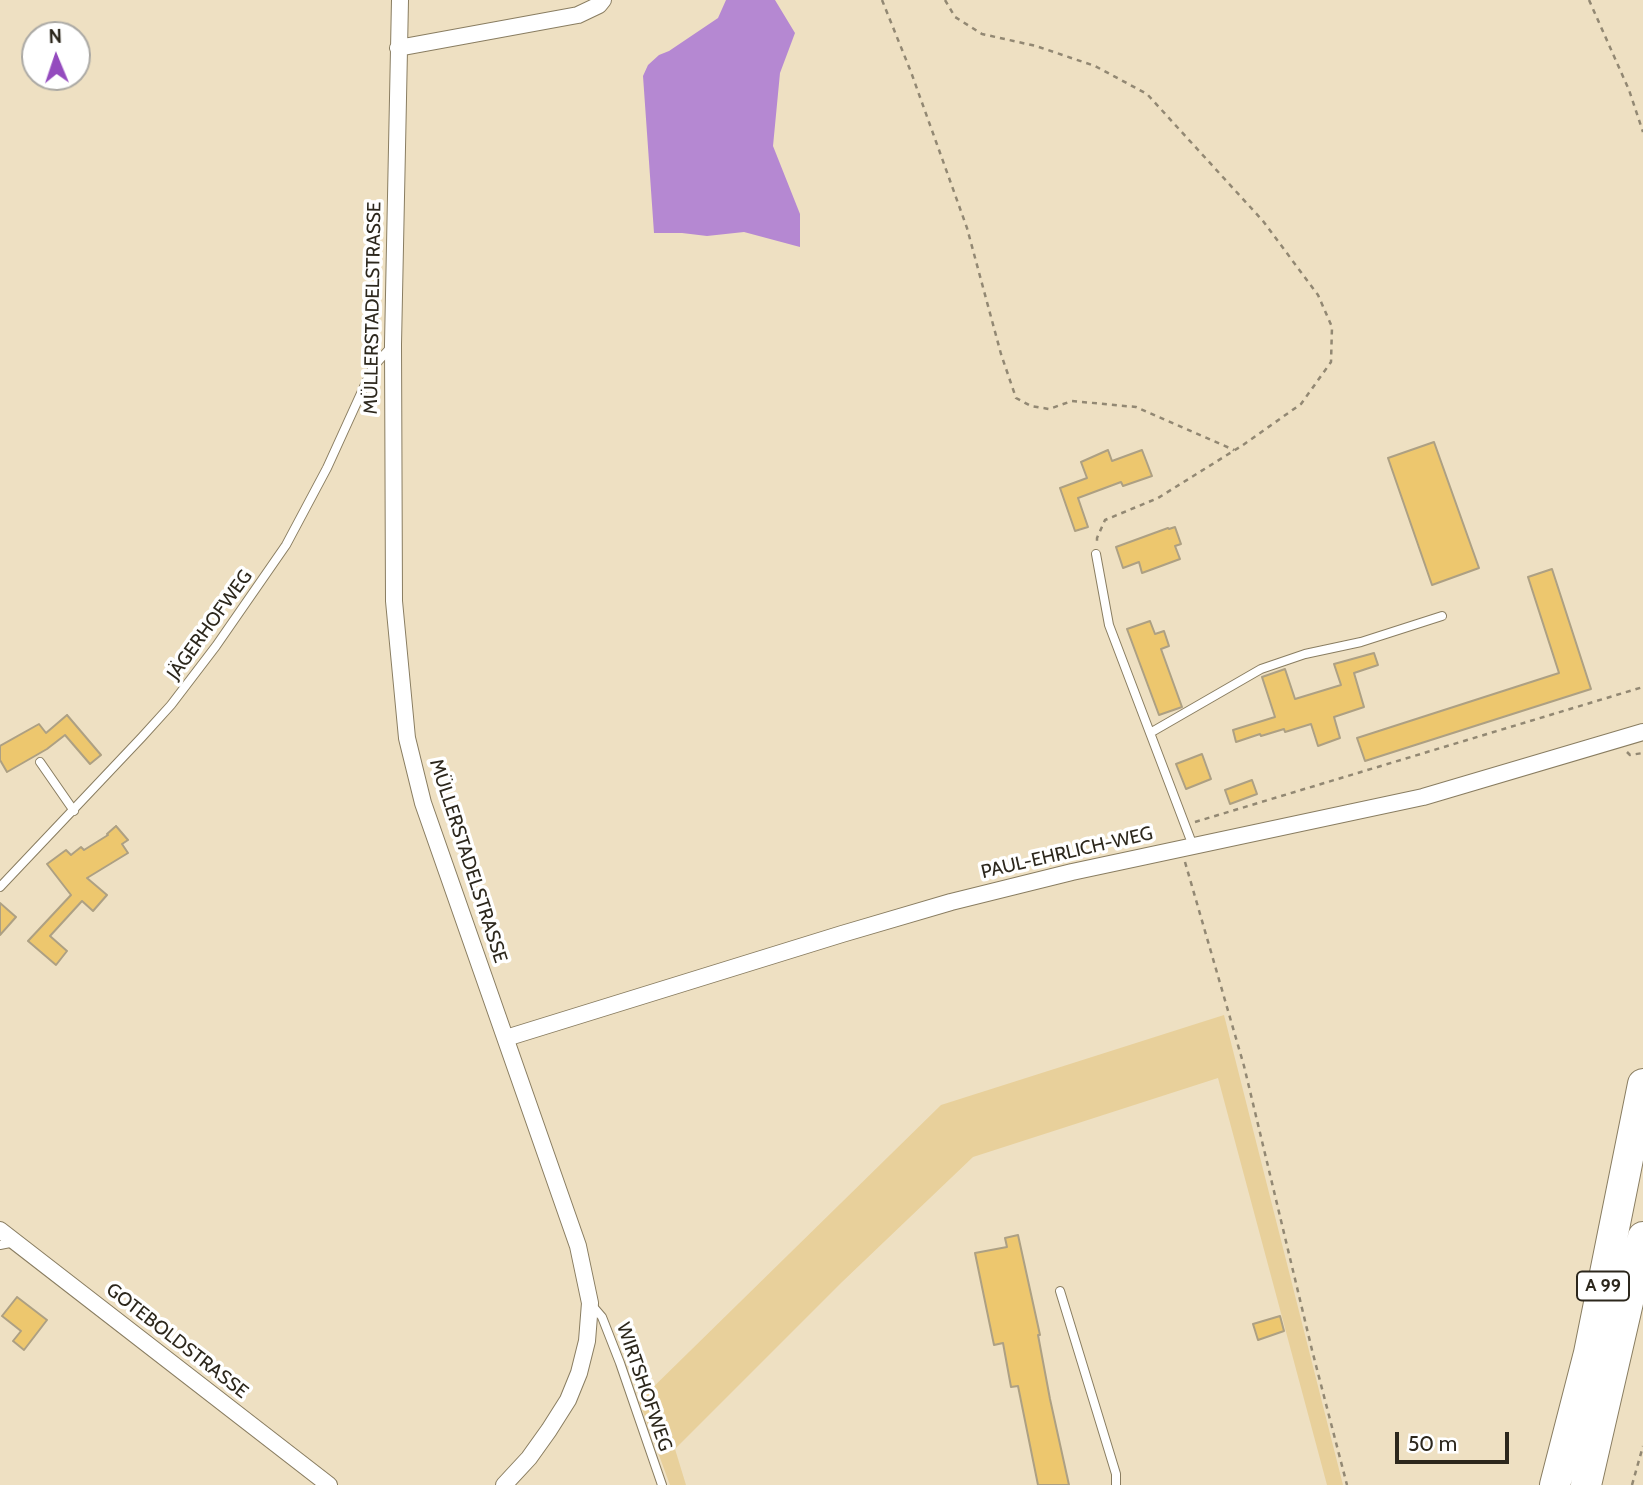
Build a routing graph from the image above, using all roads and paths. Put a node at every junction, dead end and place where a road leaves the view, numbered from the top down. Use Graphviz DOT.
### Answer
graph roads {
  1 [pos="400,0"];
  2 [pos="882,0"];
  3 [pos="945,0"];
  4 [pos="1590,0"];
  5 [pos="600,2"];
  6 [pos="398,48"];
  7 [pos="1643,131"];
  8 [pos="393,344"];
  9 [pos="1235,450"];
  10 [pos="1096,554"];
  11 [pos="1442,616"];
  12 [pos="1643,687"];
  13 [pos="1150,733"];
  14 [pos="1639,734"];
  15 [pos="1643,753"];
  16 [pos="1630,755"];
  17 [pos="40,762"];
  18 [pos="74,811"];
  19 [pos="1185,825"];
  20 [pos="1188,847"];
  21 [pos="0,887"];
  22 [pos="506,1038"];
  23 [pos="1643,1084"];
  24 [pos="0,1230"];
  25 [pos="1643,1237"];
  26 [pos="8,1244"];
  27 [pos="1060,1291"];
  28 [pos="590,1303"];
  29 [pos="1643,1446"];
  30 [pos="329,1485"];
  31 [pos="504,1485"];
  32 [pos="662,1485"];
  33 [pos="1116,1485"];
  34 [pos="1347,1485"];
  35 [pos="1555,1485"];
  36 [pos="1586,1485"];
  37 [pos="1632,1485"];
  1 -- 6 [label="street, MÜLLERSTADELSTRASSE"];
  2 -- 9 [label="path"];
  3 -- 9 [label="path"];
  4 -- 7 [label="path"];
  5 -- 6 [label="street"];
  6 -- 8 [label="street, MÜLLERSTADELSTRASSE"];
  8 -- 18 [label="lane, JÄGERHOFWEG"];
  8 -- 22 [label="street, MÜLLERSTADELSTRASSE"];
  9 -- 10 [label="path"];
  10 -- 13 [label="lane"];
  11 -- 13 [label="lane"];
  12 -- 19 [label="path"];
  13 -- 19 [label="lane"];
  14 -- 20 [label="street, PAUL-EHRLICH-WEG"];
  15 -- 16 [label="path"];
  17 -- 18 [label="lane"];
  18 -- 21 [label="lane, JÄGERHOFWEG"];
  19 -- 20 [label="lane"];
  20 -- 22 [label="street, PAUL-EHRLICH-WEG"];
  20 -- 34 [label="path"];
  22 -- 28 [label="street, MÜLLERSTADELSTRASSE"];
  23 -- 35 [label="highway, A 99"];
  24 -- 26 [label="street, GOTEBOLDSTRASSE"];
  25 -- 36 [label="highway, A 99"];
  26 -- 30 [label="street, GOTEBOLDSTRASSE"];
  27 -- 33 [label="lane"];
  28 -- 31 [label="street, MÜLLERSTADELSTRASSE"];
  28 -- 32 [label="lane, WIRTSHOFWEG"];
  29 -- 37 [label="path"];
}
